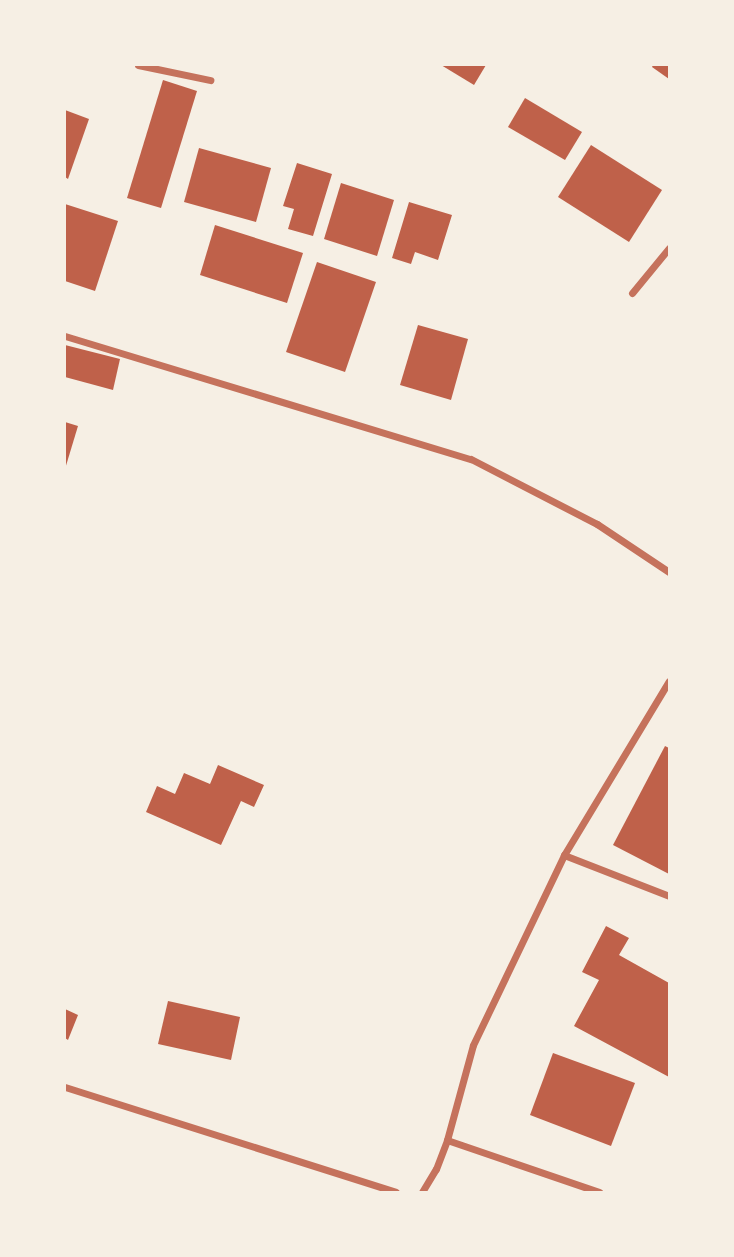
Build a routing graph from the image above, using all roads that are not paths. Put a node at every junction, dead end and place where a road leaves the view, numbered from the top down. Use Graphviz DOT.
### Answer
graph roads {
  1 [pos="138,65"];
  2 [pos="210,80"];
  3 [pos="669,248"];
  4 [pos="632,293"];
  5 [pos="65,335"];
  6 [pos="669,572"];
  7 [pos="669,681"];
  8 [pos="564,855"];
  9 [pos="669,896"];
  10 [pos="65,1087"];
  11 [pos="447,1140"];
  12 [pos="396,1192"];
  13 [pos="422,1192"];
  14 [pos="599,1192"];
  1 -- 2 [label="street"];
  3 -- 4 [label="street"];
  5 -- 6 [label="street"];
  7 -- 8 [label="street"];
  8 -- 9 [label="street"];
  8 -- 11 [label="street"];
  10 -- 12 [label="street"];
  11 -- 13 [label="street"];
  11 -- 14 [label="street"];
}
